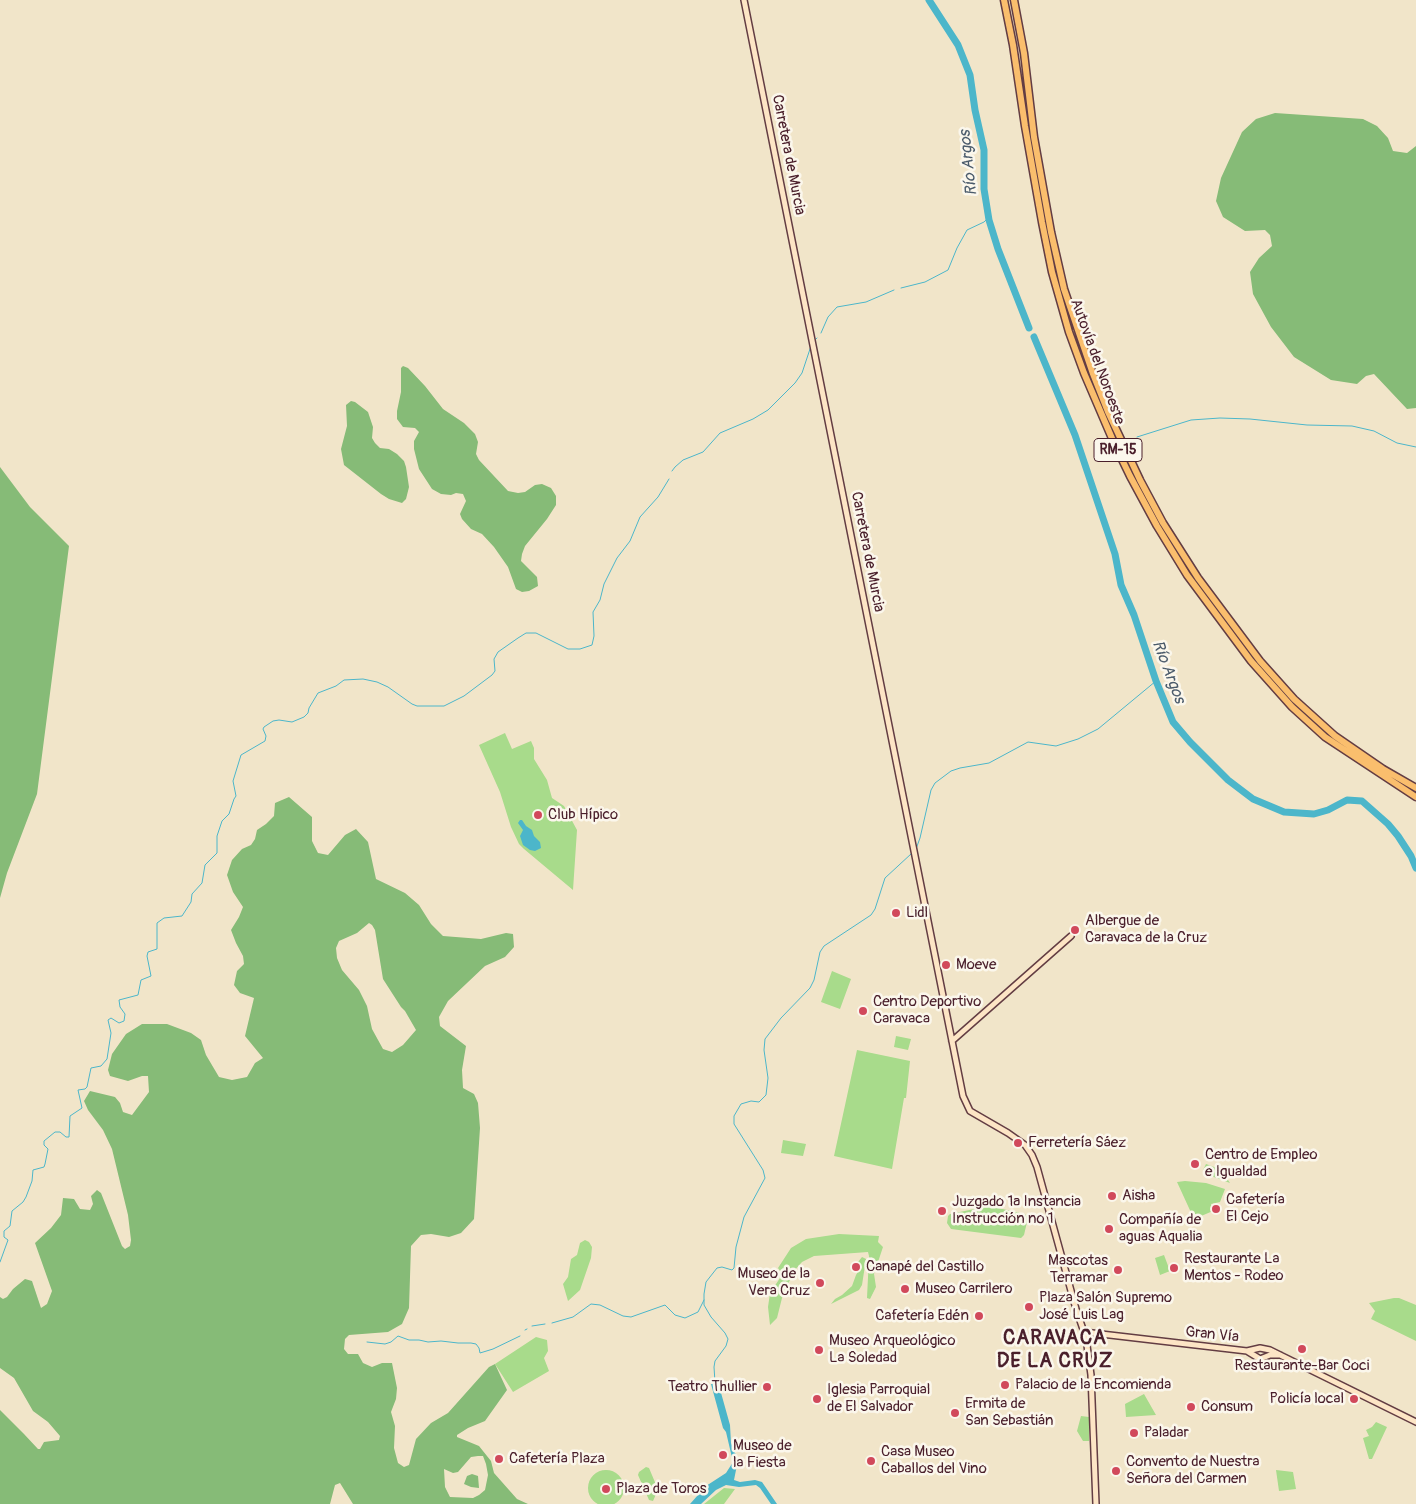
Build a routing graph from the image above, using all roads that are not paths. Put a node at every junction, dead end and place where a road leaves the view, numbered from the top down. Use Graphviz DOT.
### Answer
graph roads {
  1 [pos="744,0"];
  2 [pos="1004,0"];
  3 [pos="1014,0"];
  4 [pos="1416,788"];
  5 [pos="1416,797"];
  6 [pos="1071,936"];
  7 [pos="952,1041"];
  8 [pos="1084,1332"];
  9 [pos="1260,1349"];
  10 [pos="1247,1351"];
  11 [pos="1255,1355"];
  12 [pos="1280,1356"];
  13 [pos="1264,1357"];
  14 [pos="1416,1422"];
  15 [pos="1096,1504"];
  1 -- 7 [label="main road, Carretera de Murcia"];
  2 -- 5 [label="highway, Autovía del Noroeste / RM-15"];
  3 -- 4 [label="highway, Autovía del Noroeste / RM-15"];
  6 -- 7 [label="main road"];
  7 -- 8 [label="main road, Carretera de Murcia"];
  8 -- 10 [label="main road, Gran Vía"];
  8 -- 15 [label="main road"];
  9 -- 10 [label="main road"];
  9 -- 11 [label="main road"];
  9 -- 12 [label="main road"];
  9 -- 13 [label="main road"];
  10 -- 11 [label="main road"];
  11 -- 13 [label="main road"];
  12 -- 13 [label="main road"];
  12 -- 14 [label="main road"];
}
